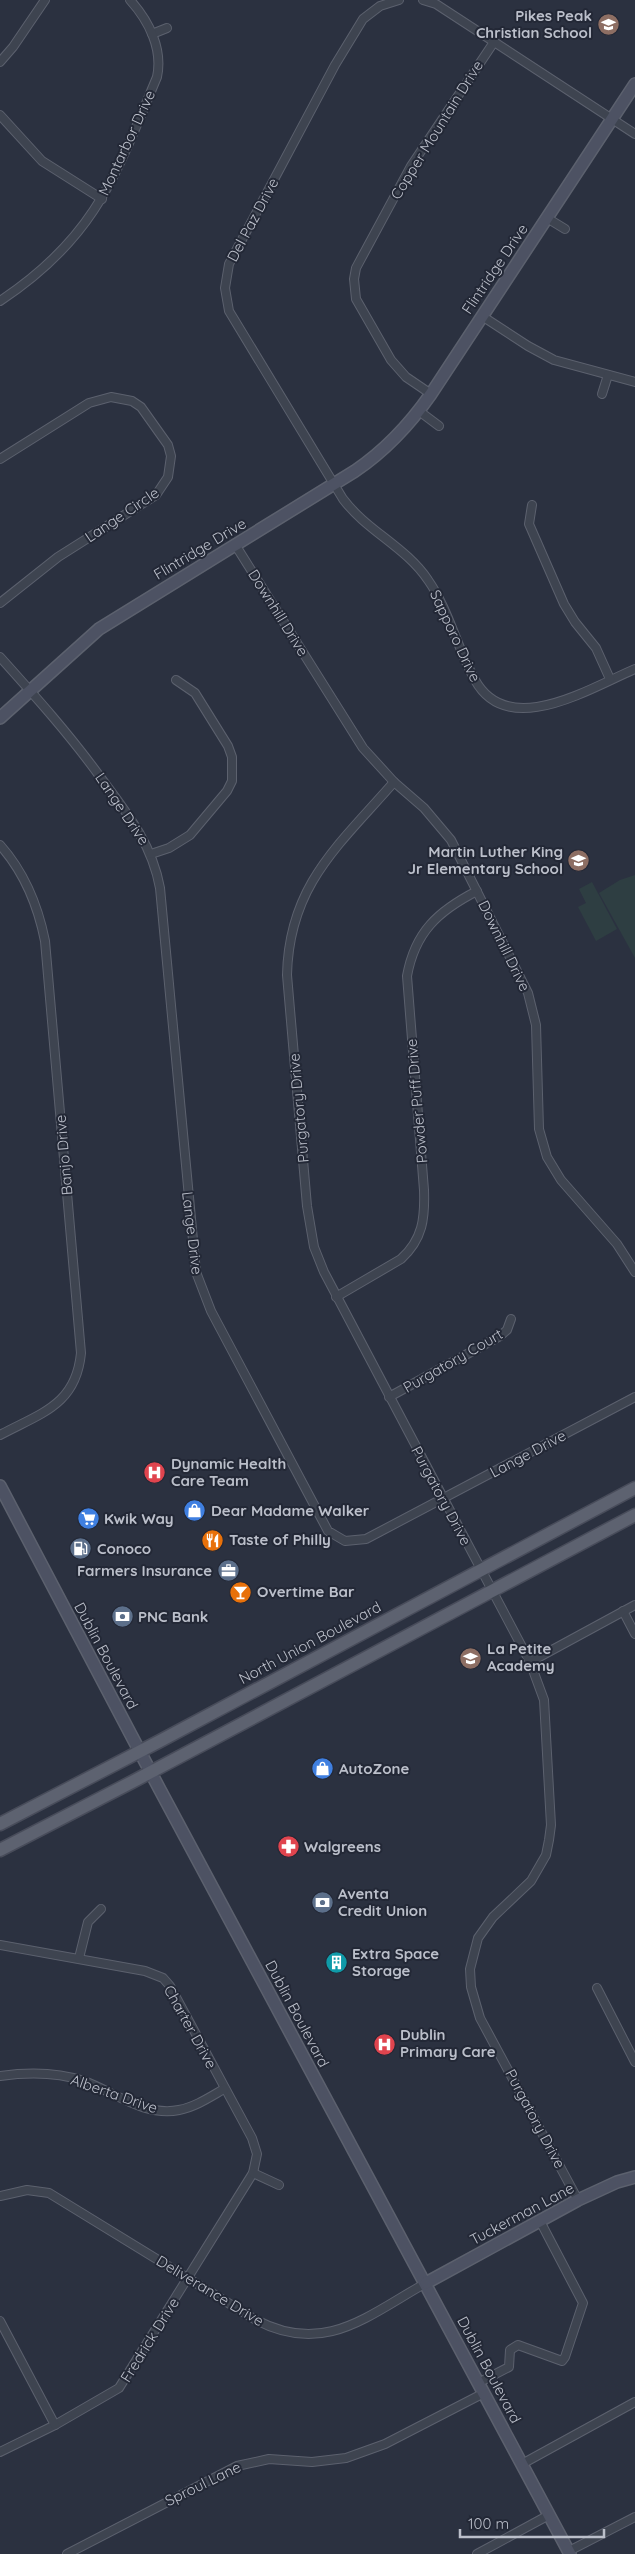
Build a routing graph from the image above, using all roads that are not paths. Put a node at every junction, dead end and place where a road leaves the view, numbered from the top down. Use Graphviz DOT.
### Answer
graph roads {
  1 [pos="45,0"];
  2 [pos="130,0"];
  3 [pos="399,0"];
  4 [pos="423,0"];
  5 [pos="378,3"];
  6 [pos="166,28"];
  7 [pos="152,34"];
  8 [pos="494,42"];
  9 [pos="0,62"];
  10 [pos="635,84"];
  11 [pos="0,114"];
  12 [pos="612,119"];
  13 [pos="635,134"];
  14 [pos="102,199"];
  15 [pos="547,218"];
  16 [pos="565,229"];
  17 [pos="0,301"];
  18 [pos="482,316"];
  19 [pos="608,375"];
  20 [pos="635,382"];
  21 [pos="431,394"];
  22 [pos="602,394"];
  23 [pos="419,411"];
  24 [pos="439,426"];
  25 [pos="0,459"];
  26 [pos="334,484"];
  27 [pos="532,505"];
  28 [pos="236,546"];
  29 [pos="0,603"];
  30 [pos="0,657"];
  31 [pos="635,669"];
  32 [pos="176,680"];
  33 [pos="610,680"];
  34 [pos="30,690"];
  35 [pos="0,718"];
  36 [pos="394,782"];
  37 [pos="0,845"];
  38 [pos="151,854"];
  39 [pos="477,891"];
  40 [pos="635,1272"];
  41 [pos="336,1297"];
  42 [pos="511,1319"];
  43 [pos="389,1397"];
  44 [pos="635,1397"];
  45 [pos="0,1435"];
  46 [pos="0,1486"];
  47 [pos="635,1488"];
  48 [pos="443,1500"];
  49 [pos="635,1515"];
  50 [pos="481,1571"];
  51 [pos="492,1592"];
  52 [pos="635,1604"];
  53 [pos="623,1611"];
  54 [pos="635,1634"];
  55 [pos="530,1662"];
  56 [pos="140,1752"];
  57 [pos="151,1772"];
  58 [pos="0,1824"];
  59 [pos="0,1850"];
  60 [pos="101,1908"];
  61 [pos="0,1945"];
  62 [pos="79,1958"];
  63 [pos="597,1988"];
  64 [pos="635,2062"];
  65 [pos="0,2076"];
  66 [pos="224,2089"];
  67 [pos="254,2173"];
  68 [pos="635,2177"];
  69 [pos="279,2185"];
  70 [pos="0,2196"];
  71 [pos="578,2200"];
  72 [pos="540,2221"];
  73 [pos="189,2278"];
  74 [pos="426,2283"];
  75 [pos="0,2321"];
  76 [pos="481,2388"];
  77 [pos="635,2402"];
  78 [pos="55,2426"];
  79 [pos="0,2452"];
  80 [pos="522,2464"];
  81 [pos="549,2515"];
  82 [pos="635,2517"];
  83 [pos="84,2550"];
  84 [pos="569,2553"];
  85 [pos="67,2554"];
  86 [pos="477,2554"];
  1 -- 9 [label="street"];
  2 -- 7 [label="street, Montarbor Drive"];
  3 -- 5 [label="street, Del Paz Drive"];
  4 -- 8 [label="street"];
  5 -- 26 [label="street, Del Paz Drive"];
  6 -- 7 [label="street"];
  7 -- 14 [label="street, Montarbor Drive"];
  8 -- 12 [label="street"];
  8 -- 21 [label="street, Copper Mountain Drive"];
  10 -- 12 [label="main road, Flintridge Drive"];
  11 -- 14 [label="street"];
  12 -- 13 [label="street"];
  12 -- 15 [label="main road, Flintridge Drive"];
  14 -- 17 [label="street, Montarbor Drive"];
  15 -- 16 [label="street, Flintridge Drive"];
  15 -- 18 [label="main road, Flintridge Drive"];
  18 -- 19 [label="street"];
  18 -- 21 [label="main road, Flintridge Drive"];
  19 -- 20 [label="street"];
  19 -- 22 [label="street"];
  21 -- 23 [label="main road, Flintridge Drive"];
  23 -- 24 [label="street"];
  23 -- 26 [label="main road, Flintridge Drive"];
  25 -- 29 [label="street, Lange Circle"];
  26 -- 28 [label="main road, Flintridge Drive"];
  26 -- 33 [label="street, Sapporo Drive"];
  27 -- 33 [label="street"];
  28 -- 34 [label="main road, Flintridge Drive"];
  28 -- 36 [label="street, Downhill Drive"];
  30 -- 34 [label="street"];
  31 -- 33 [label="street, Sapporo Drive"];
  32 -- 38 [label="street"];
  34 -- 35 [label="main road, Flintridge Drive"];
  34 -- 38 [label="street, Lange Drive"];
  36 -- 39 [label="street, Downhill Drive"];
  36 -- 41 [label="street, Purgatory Drive"];
  37 -- 45 [label="street, Banjo Drive"];
  38 -- 48 [label="street, Lange Drive"];
  39 -- 40 [label="street, Downhill Drive"];
  39 -- 41 [label="street, Powder Puff Drive"];
  41 -- 43 [label="street, Purgatory Drive"];
  42 -- 43 [label="street, Purgatory Court"];
  43 -- 48 [label="street, Purgatory Drive"];
  44 -- 48 [label="street, Lange Drive"];
  46 -- 56 [label="main road, Dublin Boulevard"];
  47 -- 50 [label="main road, North Union Boulevard"];
  48 -- 50 [label="street, Purgatory Drive"];
  49 -- 51 [label="main road"];
  50 -- 51 [label="street, Purgatory Drive"];
  50 -- 56 [label="main road, North Union Boulevard"];
  51 -- 55 [label="street, Purgatory Drive"];
  51 -- 57 [label="main road"];
  52 -- 53 [label="street"];
  53 -- 54 [label="street"];
  53 -- 55 [label="street"];
  55 -- 71 [label="street, Purgatory Drive"];
  56 -- 57 [label="main road, Dublin Boulevard"];
  56 -- 58 [label="main road, North Union Boulevard"];
  57 -- 59 [label="main road"];
  57 -- 74 [label="main road, Dublin Boulevard"];
  60 -- 62 [label="street"];
  61 -- 62 [label="street, Charter Drive"];
  62 -- 66 [label="street, Charter Drive"];
  63 -- 64 [label="street"];
  65 -- 66 [label="street, Alberta Drive"];
  66 -- 67 [label="street, Charter Drive"];
  67 -- 69 [label="street"];
  67 -- 73 [label="street, Charter Drive"];
  68 -- 71 [label="main road, Tuckerman Lane"];
  70 -- 73 [label="street, Deliverance Drive"];
  71 -- 72 [label="main road, Tuckerman Lane"];
  72 -- 74 [label="main road, Tuckerman Lane"];
  72 -- 76 [label="street, Sproul Lane"];
  73 -- 74 [label="street, Deliverance Drive"];
  73 -- 78 [label="street, Fredrick Drive"];
  74 -- 76 [label="main road, Dublin Boulevard"];
  75 -- 78 [label="street"];
  76 -- 80 [label="main road, Dublin Boulevard"];
  76 -- 83 [label="street, Sproul Lane"];
  77 -- 80 [label="street"];
  78 -- 79 [label="street, Fredrick Drive"];
  80 -- 81 [label="main road, Dublin Boulevard"];
  81 -- 84 [label="main road, Dublin Boulevard"];
  81 -- 86 [label="street"];
  82 -- 84 [label="street"];
  83 -- 85 [label="street, Sproul Lane"];
}
